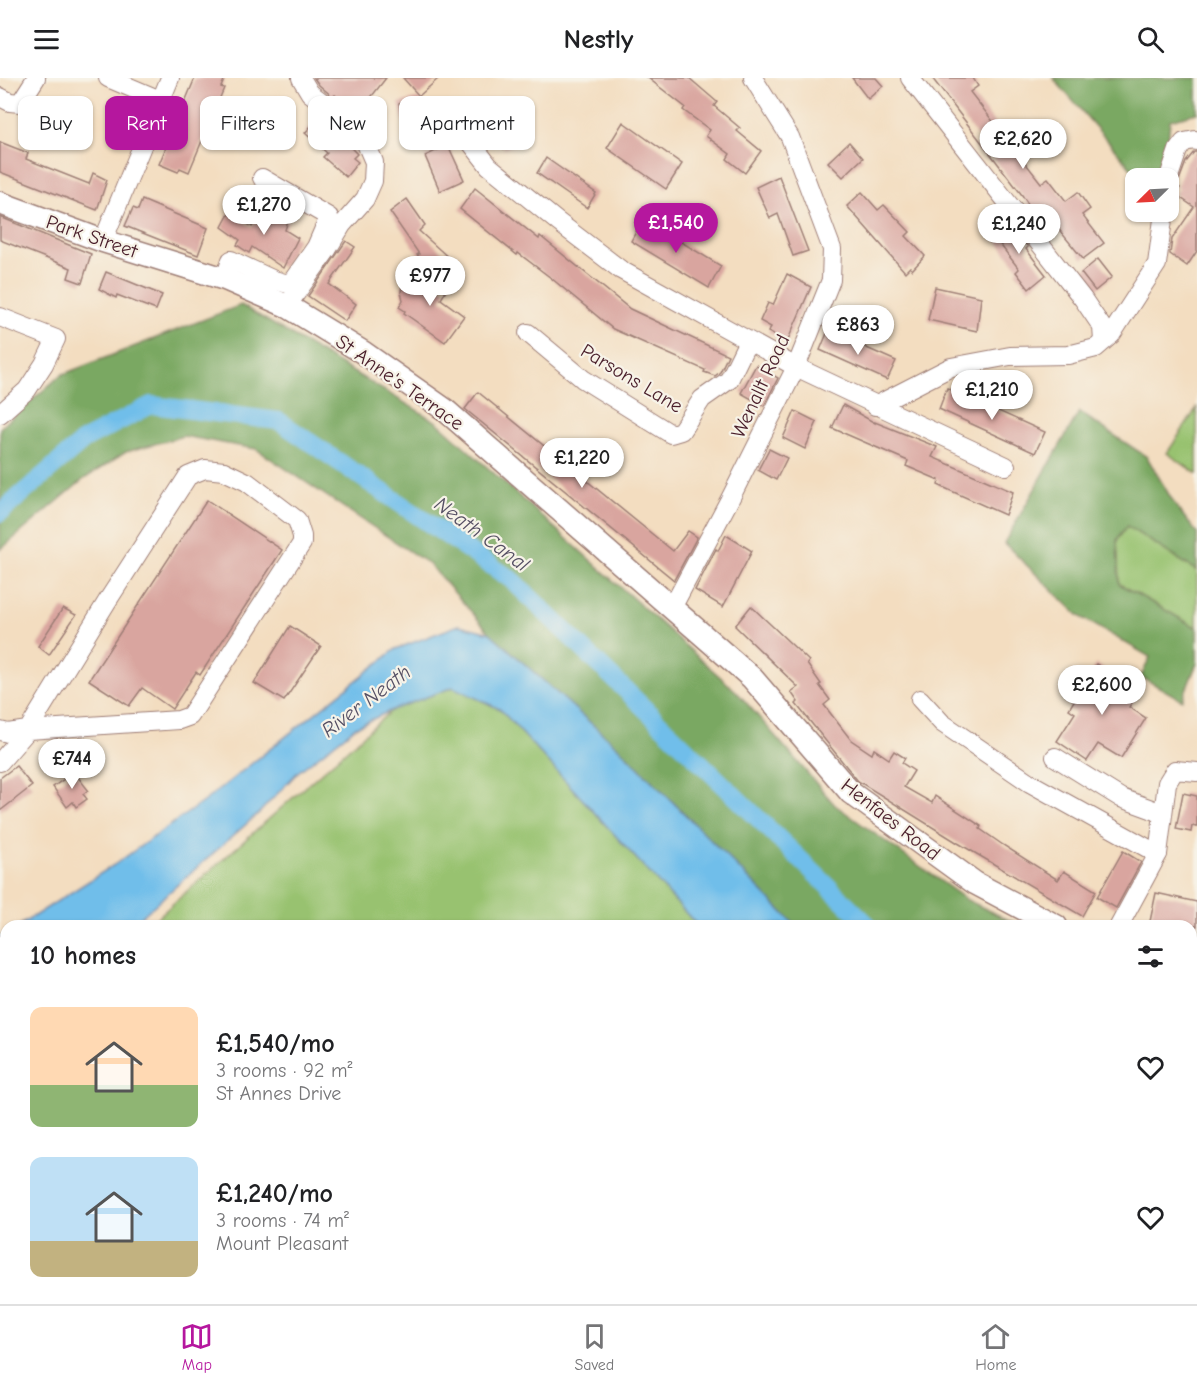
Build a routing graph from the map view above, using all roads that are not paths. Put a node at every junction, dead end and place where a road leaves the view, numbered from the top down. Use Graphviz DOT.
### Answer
graph roads {
  1 [pos="36,78"];
  2 [pos="108,78"];
  3 [pos="170,78"];
  4 [pos="301,78"];
  5 [pos="753,78"];
  6 [pos="910,78"];
  7 [pos="151,96"];
  8 [pos="162,96"];
  9 [pos="0,97"];
  10 [pos="1197,141"];
  11 [pos="140,150"];
  12 [pos="477,150"];
  13 [pos="1172,168"];
  14 [pos="262,178"];
  15 [pos="0,203"];
  16 [pos="1163,222"];
  17 [pos="103,241"];
  18 [pos="184,267"];
  19 [pos="225,279"];
  20 [pos="286,306"];
  21 [pos="0,317"];
  22 [pos="528,333"];
  23 [pos="748,341"];
  24 [pos="1103,341"];
  25 [pos="796,367"];
  26 [pos="875,406"];
  27 [pos="0,414"];
  28 [pos="1006,466"];
  29 [pos="672,608"];
  30 [pos="920,699"];
  31 [pos="28,730"];
  32 [pos="0,731"];
  33 [pos="1055,757"];
  34 [pos="0,762"];
  35 [pos="1197,772"];
  36 [pos="1162,813"];
  37 [pos="1158,854"];
  38 [pos="1045,920"];
  39 [pos="1122,920"];
  1 -- 9 [label="street"];
  2 -- 7 [label="street"];
  3 -- 8 [label="street"];
  4 -- 20 [label="street"];
  5 -- 25 [label="street, Wenallt Road"];
  6 -- 24 [label="street"];
  10 -- 13 [label="street"];
  11 -- 17 [label="street"];
  12 -- 23 [label="street"];
  14 -- 19 [label="street"];
  15 -- 17 [label="main road, Park Street"];
  16 -- 24 [label="street"];
  17 -- 18 [label="main road, Park Street"];
  18 -- 19 [label="main road, St Anne's Terrace"];
  19 -- 20 [label="main road, St Anne's Terrace"];
  20 -- 29 [label="main road, St Anne's Terrace"];
  21 -- 27 [label="street"];
  22 -- 23 [label="street, Parsons Lane"];
  23 -- 25 [label="street"];
  24 -- 26 [label="street"];
  25 -- 26 [label="street"];
  25 -- 29 [label="street, Wenallt Road"];
  26 -- 28 [label="street"];
  29 -- 38 [label="main road, Henfaes Road"];
  30 -- 37 [label="street"];
  31 -- 31 [label="street"];
  31 -- 32 [label="street"];
  31 -- 34 [label="street"];
  33 -- 36 [label="street"];
  35 -- 36 [label="street"];
  36 -- 37 [label="street"];
  37 -- 39 [label="street"];
}
